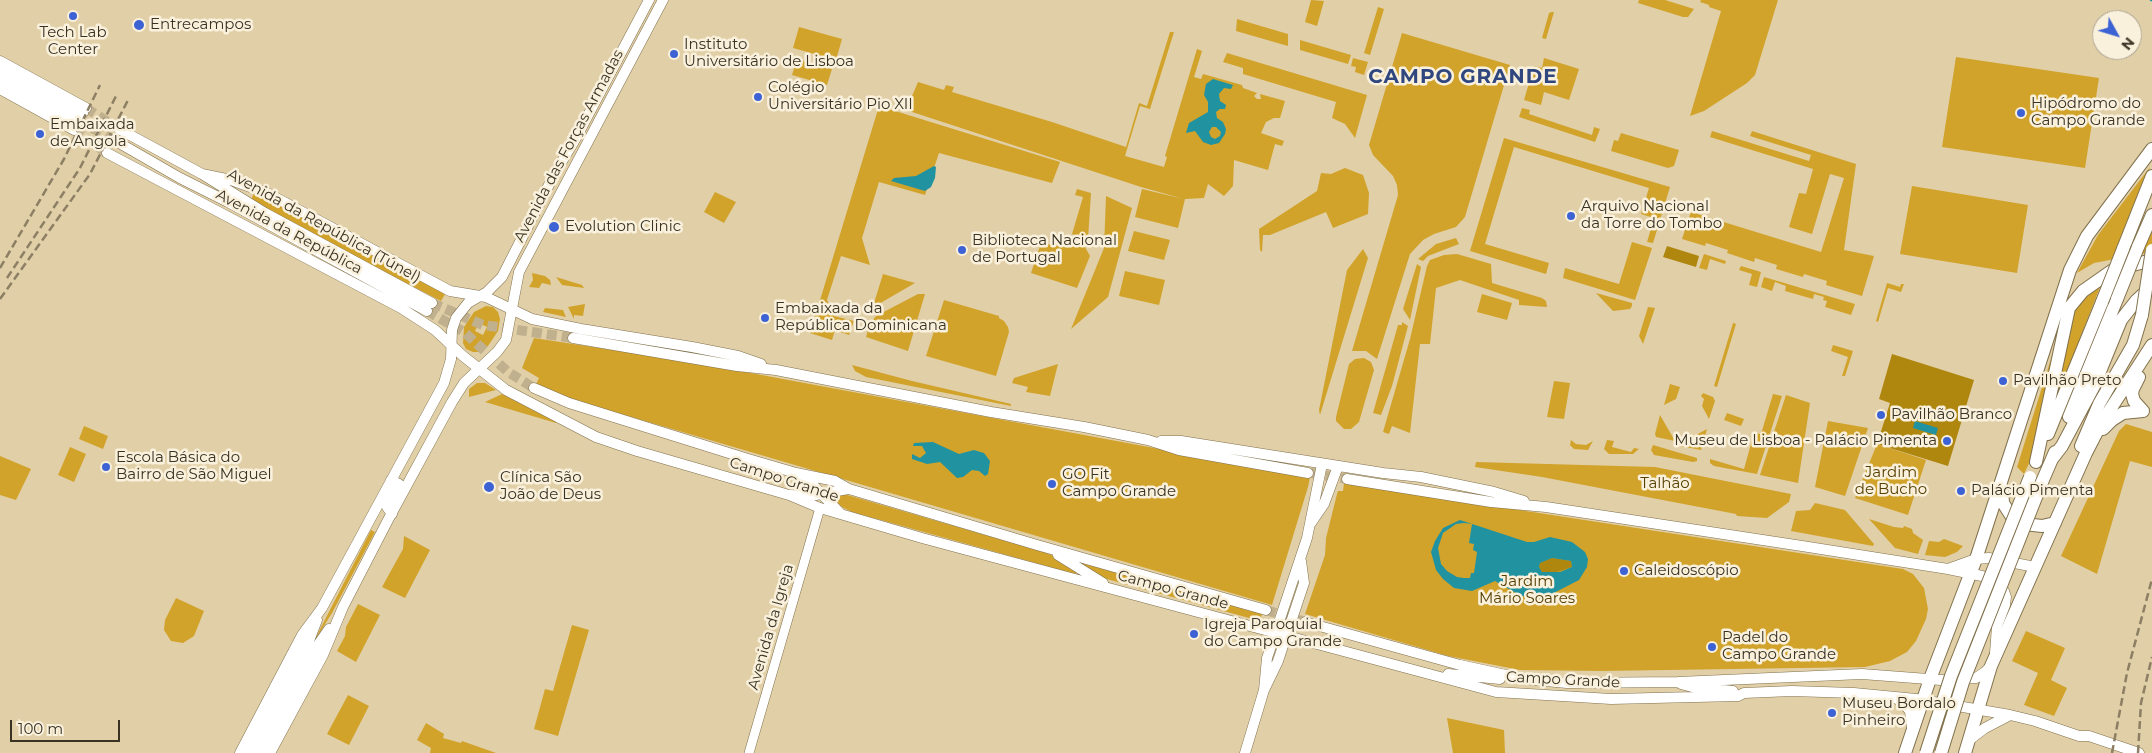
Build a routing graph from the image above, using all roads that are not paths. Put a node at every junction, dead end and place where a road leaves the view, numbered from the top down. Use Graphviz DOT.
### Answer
graph roads {
  1 [pos="650,0"];
  2 [pos="663,0"];
  3 [pos="0,61"];
  4 [pos="0,72"];
  5 [pos="0,81"];
  6 [pos="0,89"];
  7 [pos="0,96"];
  8 [pos="79,122"];
  9 [pos="120,129"];
  10 [pos="114,140"];
  11 [pos="2152,149"];
  12 [pos="107,153"];
  13 [pos="139,168"];
  14 [pos="202,174"];
  15 [pos="2152,176"];
  16 [pos="180,178"];
  17 [pos="2152,215"];
  18 [pos="2152,250"];
  19 [pos="2152,260"];
  20 [pos="2112,270"];
  21 [pos="2152,287"];
  22 [pos="482,296"];
  23 [pos="2059,300"];
  24 [pos="513,310"];
  25 [pos="572,338"];
  26 [pos="2152,345"];
  27 [pos="452,346"];
  28 [pos="2152,355"];
  29 [pos="479,369"];
  30 [pos="776,370"];
  31 [pos="534,388"];
  32 [pos="1148,440"];
  33 [pos="2090,444"];
  34 [pos="2052,459"];
  35 [pos="2036,462"];
  36 [pos="1322,464"];
  37 [pos="1338,466"];
  38 [pos="796,473"];
  39 [pos="1308,473"];
  40 [pos="2003,476"];
  41 [pos="1347,479"];
  42 [pos="391,480"];
  43 [pos="849,488"];
  44 [pos="2070,490"];
  45 [pos="822,493"];
  46 [pos="790,495"];
  47 [pos="1546,507"];
  48 [pos="820,508"];
  49 [pos="840,513"];
  50 [pos="392,514"];
  51 [pos="2055,523"];
  52 [pos="1311,524"];
  53 [pos="1037,545"];
  54 [pos="1301,558"];
  55 [pos="1976,559"];
  56 [pos="2035,566"];
  57 [pos="1948,569"];
  58 [pos="1970,575"];
  59 [pos="1112,589"];
  60 [pos="343,607"];
  61 [pos="322,608"];
  62 [pos="1266,610"];
  63 [pos="1306,622"];
  64 [pos="1275,633"];
  65 [pos="1286,636"];
  66 [pos="1993,661"];
  67 [pos="1427,674"];
  68 [pos="1524,679"];
  69 [pos="1930,679"];
  70 [pos="1678,682"];
  71 [pos="1264,690"];
  72 [pos="1744,693"];
  73 [pos="1892,696"];
  74 [pos="1922,700"];
  75 [pos="1978,710"];
  76 [pos="2010,715"];
  77 [pos="1913,732"];
  78 [pos="1967,747"];
  79 [pos="240,753"];
  80 [pos="250,753"];
  81 [pos="260,753"];
  82 [pos="270,753"];
  83 [pos="749,753"];
  84 [pos="1245,753"];
  85 [pos="1905,753"];
  86 [pos="1926,753"];
  87 [pos="1941,753"];
  88 [pos="2139,753"];
  1 -- 22 [label="main road, Avenida das Forças Armadas"];
  2 -- 24 [label="main road, Avenida das Forças Armadas"];
  3 -- 8 [label="main road"];
  4 -- 8 [label="main road"];
  5 -- 8 [label="main road"];
  6 -- 8 [label="main road"];
  7 -- 8 [label="main road"];
  9 -- 14 [label="main road, Avenida da República"];
  10 -- 16 [label="main road, Avenida da República (Túnel)"];
  11 -- 23 [label="highway"];
  12 -- 13 [label="main road, Avenida da República"];
  13 -- 16 [label="main road"];
  13 -- 27 [label="main road, Avenida da República"];
  14 -- 16 [label="main road, Avenida da República (Túnel)"];
  14 -- 22 [label="main road, Avenida da República"];
  15 -- 35 [label="highway, bridge"];
  17 -- 34 [label="highway, bridge"];
  18 -- 44 [label="highway, bridge"];
  19 -- 20 [label="highway"];
  20 -- 23 [label="highway"];
  20 -- 35 [label="highway"];
  21 -- 34 [label="highway"];
  22 -- 24 [label="main road"];
  22 -- 27 [label="main road"];
  23 -- 40 [label="highway"];
  24 -- 29 [label="main road"];
  24 -- 30 [label="main road"];
  25 -- 30 [label="main road"];
  26 -- 33 [label="highway"];
  27 -- 29 [label="main road"];
  27 -- 42 [label="main road"];
  28 -- 33 [label="highway"];
  29 -- 46 [label="main road, Campo Grande"];
  29 -- 50 [label="main road"];
  30 -- 32 [label="main road"];
  31 -- 38 [label="main road, Campo Grande"];
  32 -- 36 [label="main road"];
  32 -- 39 [label="main road"];
  33 -- 44 [label="highway"];
  34 -- 87 [label="highway, bridge"];
  35 -- 86 [label="highway, bridge"];
  36 -- 37 [label="main road"];
  36 -- 52 [label="main road"];
  37 -- 47 [label="main road"];
  37 -- 52 [label="main road"];
  38 -- 43 [label="main road, Campo Grande"];
  38 -- 45 [label="main road"];
  40 -- 51 [label="highway"];
  40 -- 55 [label="highway"];
  41 -- 47 [label="main road"];
  42 -- 50 [label="main road"];
  42 -- 61 [label="main road"];
  43 -- 45 [label="main road"];
  43 -- 53 [label="main road, Campo Grande"];
  44 -- 51 [label="highway"];
  45 -- 46 [label="main road"];
  45 -- 48 [label="main road"];
  45 -- 49 [label="main road"];
  46 -- 48 [label="main road, Campo Grande"];
  47 -- 57 [label="main road"];
  48 -- 49 [label="main road, Campo Grande"];
  48 -- 83 [label="street, Avenida da Igreja"];
  49 -- 59 [label="main road, Campo Grande"];
  50 -- 60 [label="main road"];
  51 -- 56 [label="highway"];
  52 -- 54 [label="main road"];
  53 -- 59 [label="main road"];
  53 -- 62 [label="main road, Campo Grande"];
  54 -- 64 [label="main road"];
  54 -- 65 [label="main road"];
  55 -- 56 [label="main road"];
  55 -- 57 [label="main road"];
  55 -- 58 [label="highway"];
  56 -- 66 [label="highway"];
  57 -- 58 [label="main road"];
  58 -- 66 [label="main road"];
  58 -- 69 [label="highway"];
  59 -- 64 [label="main road, Campo Grande"];
  60 -- 81 [label="main road"];
  60 -- 82 [label="main road"];
  61 -- 79 [label="main road"];
  61 -- 80 [label="main road"];
  63 -- 68 [label="main road, Campo Grande"];
  64 -- 65 [label="main road, Campo Grande"];
  64 -- 71 [label="main road"];
  65 -- 67 [label="main road, Campo Grande"];
  65 -- 71 [label="main road"];
  66 -- 69 [label="main road, Campo Grande"];
  66 -- 75 [label="highway"];
  67 -- 68 [label="main road"];
  67 -- 72 [label="main road, Campo Grande"];
  68 -- 70 [label="main road, Campo Grande"];
  69 -- 70 [label="main road, Campo Grande"];
  69 -- 74 [label="highway"];
  70 -- 72 [label="main road"];
  71 -- 84 [label="main road"];
  72 -- 73 [label="main road, Campo Grande"];
  73 -- 74 [label="main road, Campo Grande"];
  73 -- 77 [label="main road"];
  74 -- 75 [label="main road, Campo Grande"];
  74 -- 77 [label="highway"];
  75 -- 76 [label="main road, Campo Grande"];
  75 -- 78 [label="highway"];
  76 -- 78 [label="main road"];
  76 -- 88 [label="main road, Campo Grande"];
  77 -- 85 [label="highway"];
}
